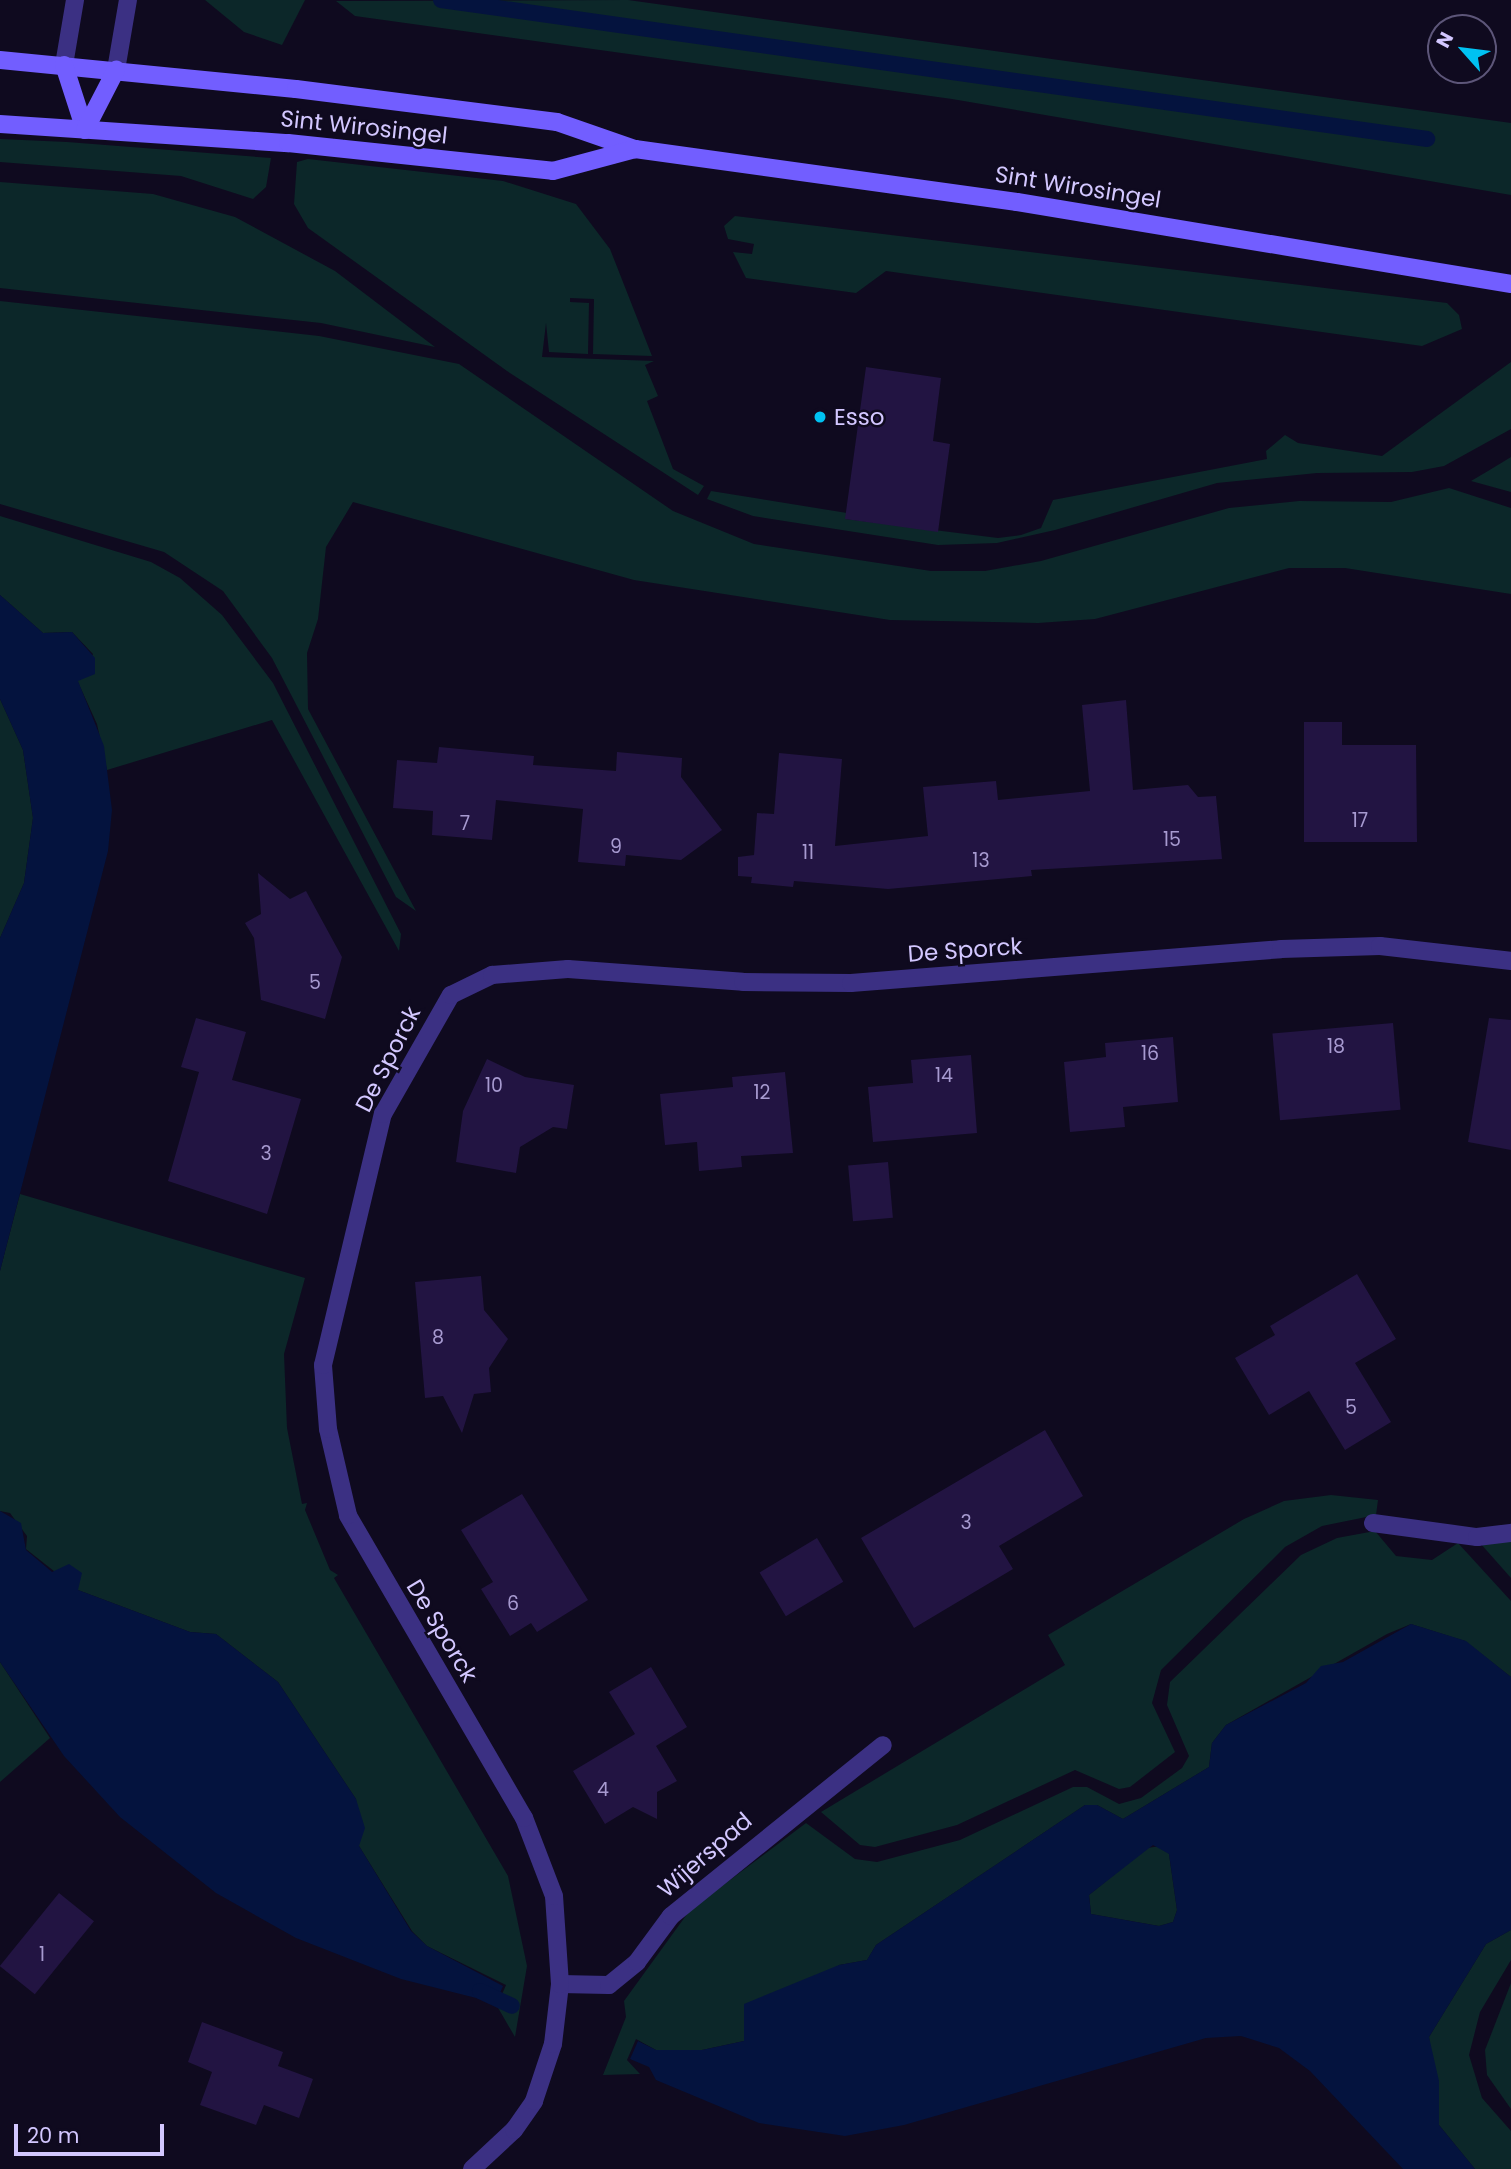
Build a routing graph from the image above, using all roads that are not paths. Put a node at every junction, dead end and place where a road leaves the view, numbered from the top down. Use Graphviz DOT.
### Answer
graph roads {
  1 [pos="75,0"];
  2 [pos="128,0"];
  3 [pos="0,60"];
  4 [pos="64,65"];
  5 [pos="116,70"];
  6 [pos="0,124"];
  7 [pos="85,130"];
  8 [pos="635,149"];
  9 [pos="1511,284"];
  10 [pos="1511,961"];
  11 [pos="1373,1523"];
  12 [pos="1511,1533"];
  13 [pos="883,1745"];
  14 [pos="560,1984"];
  15 [pos="472,2169"];
  1 -- 4 [label="street"];
  2 -- 5 [label="street"];
  3 -- 4 [label="main road, Sint Wirosingel"];
  4 -- 5 [label="main road, Sint Wirosingel"];
  4 -- 7 [label="main road"];
  5 -- 7 [label="main road"];
  5 -- 8 [label="main road, Sint Wirosingel"];
  6 -- 7 [label="main road, Sint Wirosingel"];
  7 -- 8 [label="main road, Sint Wirosingel"];
  8 -- 9 [label="main road, Sint Wirosingel"];
  10 -- 14 [label="street, De Sporck"];
  11 -- 12 [label="street"];
  13 -- 14 [label="street, Wijerspad"];
  14 -- 15 [label="street, De Sporck"];
}
